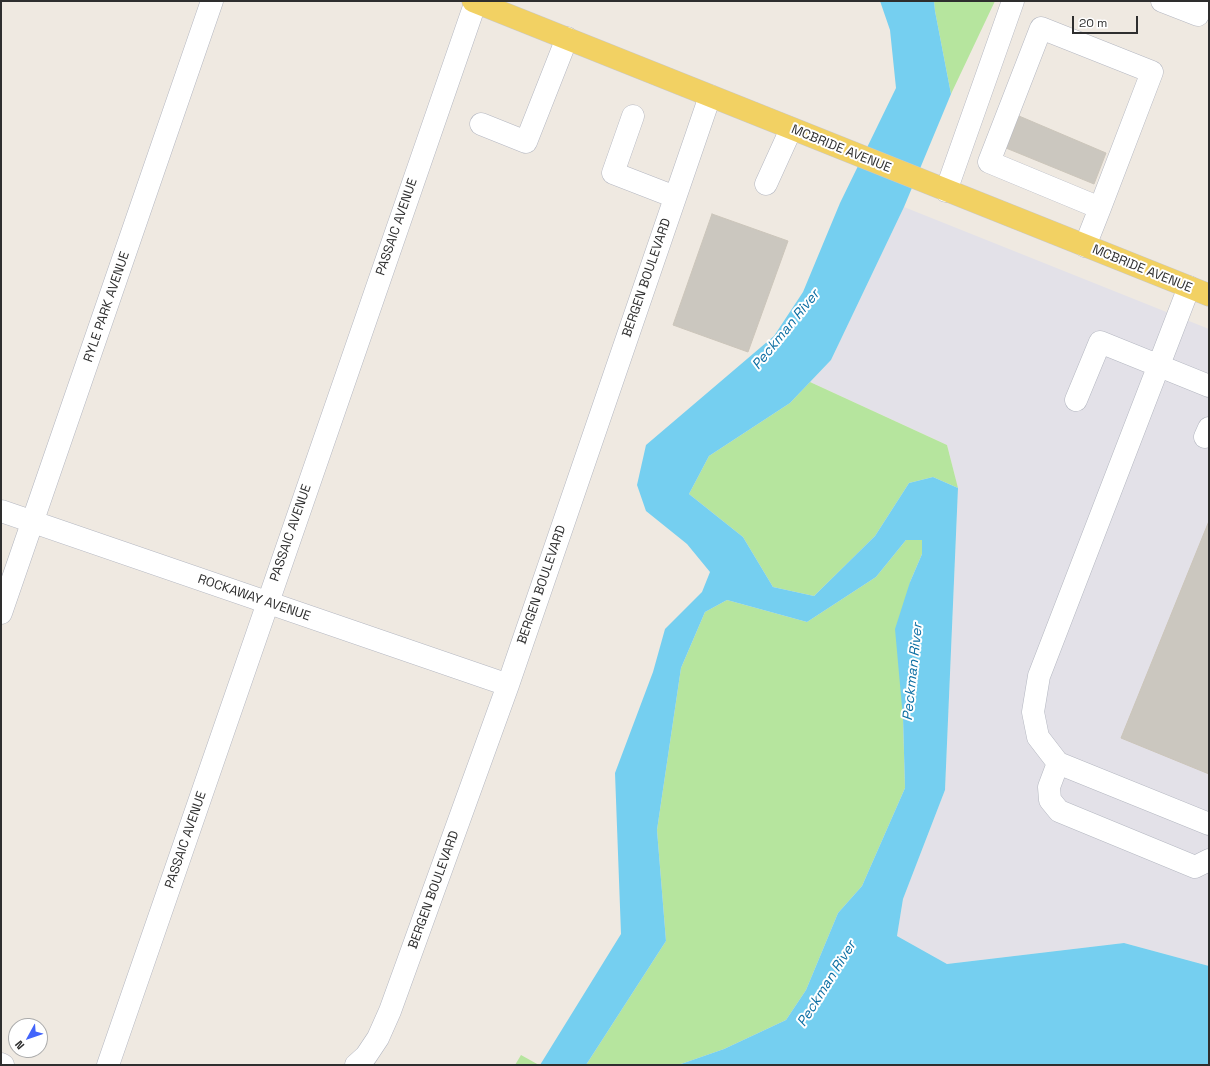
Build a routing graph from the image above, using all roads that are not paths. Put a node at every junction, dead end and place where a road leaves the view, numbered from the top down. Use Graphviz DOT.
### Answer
graph roads {
  1 [pos="212,1"];
  2 [pos="475,1"];
  3 [pos="1013,1"];
  4 [pos="1162,1"];
  5 [pos="1204,1"];
  6 [pos="567,38"];
  7 [pos="710,96"];
  8 [pos="633,116"];
  9 [pos="480,124"];
  10 [pos="791,129"];
  11 [pos="766,184"];
  12 [pos="946,191"];
  13 [pos="675,196"];
  14 [pos="1100,208"];
  15 [pos="1085,246"];
  16 [pos="1189,287"];
  17 [pos="1209,295"];
  18 [pos="1159,366"];
  19 [pos="1209,386"];
  20 [pos="1076,400"];
  21 [pos="1,511"];
  22 [pos="32,522"];
  23 [pos="268,602"];
  24 [pos="1,613"];
  25 [pos="508,685"];
  26 [pos="1058,763"];
  27 [pos="1209,824"];
  28 [pos="1209,860"];
  29 [pos="108,1065"];
  30 [pos="356,1065"];
  1 -- 22 [label="street, RYLE PARK AVENUE"];
  2 -- 6 [label="main road, MCBRIDE AVENUE"];
  2 -- 23 [label="street, PASSAIC AVENUE"];
  3 -- 12 [label="street"];
  4 -- 5 [label="street"];
  6 -- 7 [label="main road, MCBRIDE AVENUE"];
  6 -- 9 [label="street"];
  7 -- 10 [label="main road, MCBRIDE AVENUE"];
  7 -- 13 [label="street, BERGEN BOULEVARD"];
  8 -- 13 [label="street"];
  10 -- 11 [label="street"];
  10 -- 12 [label="main road, MCBRIDE AVENUE"];
  12 -- 15 [label="main road, MCBRIDE AVENUE"];
  13 -- 25 [label="street, BERGEN BOULEVARD"];
  14 -- 14 [label="street"];
  14 -- 15 [label="street"];
  15 -- 16 [label="main road, MCBRIDE AVENUE"];
  16 -- 17 [label="main road, MCBRIDE AVENUE"];
  16 -- 18 [label="street"];
  18 -- 19 [label="street"];
  18 -- 20 [label="street"];
  18 -- 26 [label="street"];
  21 -- 22 [label="street, ROCKAWAY AVENUE"];
  22 -- 23 [label="street, ROCKAWAY AVENUE"];
  22 -- 24 [label="street, RYLE PARK AVENUE"];
  23 -- 25 [label="street, ROCKAWAY AVENUE"];
  23 -- 29 [label="street, PASSAIC AVENUE"];
  25 -- 30 [label="street, BERGEN BOULEVARD"];
  26 -- 27 [label="street"];
  26 -- 28 [label="street"];
}
